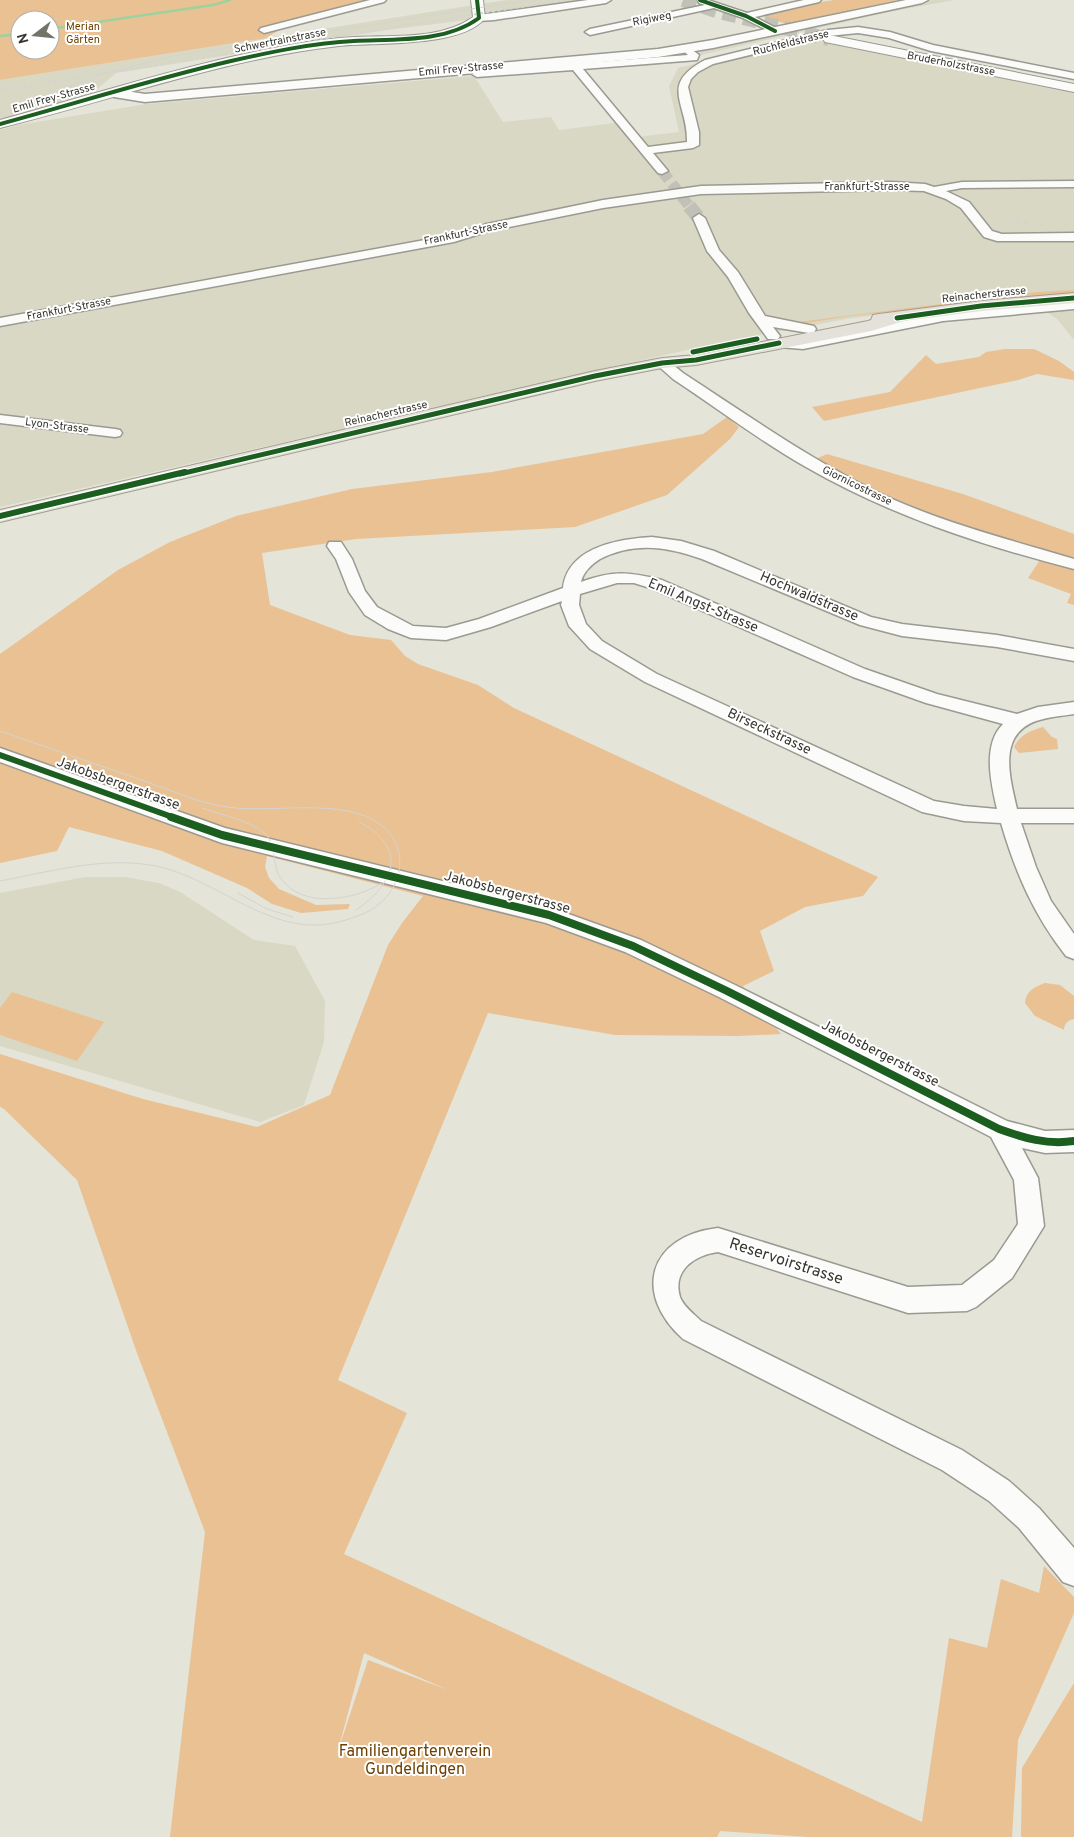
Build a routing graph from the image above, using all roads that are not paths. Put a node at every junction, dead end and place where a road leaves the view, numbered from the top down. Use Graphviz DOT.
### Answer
graph roads {
  1 [pos="381,0"];
  2 [pos="470,0"];
  3 [pos="606,0"];
  4 [pos="700,0"];
  5 [pos="816,0"];
  6 [pos="922,0"];
  7 [pos="714,5"];
  8 [pos="478,9"];
  9 [pos="746,16"];
  10 [pos="264,30"];
  11 [pos="776,31"];
  12 [pos="590,32"];
  13 [pos="687,49"];
  14 [pos="575,66"];
  15 [pos="477,74"];
  16 [pos="1074,76"];
  17 [pos="1074,83"];
  18 [pos="1074,88"];
  19 [pos="114,93"];
  20 [pos="0,124"];
  21 [pos="645,151"];
  22 [pos="662,171"];
  23 [pos="1074,184"];
  24 [pos="937,190"];
  25 [pos="698,218"];
  26 [pos="1074,237"];
  27 [pos="1074,298"];
  28 [pos="1074,305"];
  29 [pos="897,318"];
  30 [pos="760,319"];
  31 [pos="0,322"];
  32 [pos="809,329"];
  33 [pos="776,339"];
  34 [pos="662,363"];
  35 [pos="0,419"];
  36 [pos="115,433"];
  37 [pos="0,516"];
  38 [pos="336,546"];
  39 [pos="1074,564"];
  40 [pos="571,591"];
  41 [pos="1074,654"];
  42 [pos="1074,708"];
  43 [pos="1018,721"];
  44 [pos="0,755"];
  45 [pos="1008,815"];
  46 [pos="1074,816"];
  47 [pos="1074,950"];
  48 [pos="1000,1129"];
  49 [pos="1072,1146"];
  50 [pos="1074,1571"];
  1 -- 10 [label="street"];
  2 -- 8 [label="main road"];
  3 -- 8 [label="street"];
  4 -- 7 [label="street"];
  5 -- 9 [label="street"];
  6 -- 11 [label="street, Emil Frey-Strasse"];
  7 -- 9 [label="street"];
  7 -- 12 [label="street, Rigiweg"];
  8 -- 19 [label="main road, Schwertrainstrasse"];
  9 -- 11 [label="street"];
  11 -- 13 [label="street, Emil Frey-Strasse"];
  13 -- 14 [label="street, Emil Frey-Strasse"];
  13 -- 19 [label="street, Emil Frey-Strasse"];
  14 -- 15 [label="street, Emil Frey-Strasse"];
  14 -- 21 [label="street"];
  16 -- 21 [label="street, Ruchfeldstrasse"];
  17 -- 18 [label="main road, Bruderholzstrasse"];
  19 -- 20 [label="main road, Emil Frey-Strasse"];
  21 -- 22 [label="street"];
  23 -- 24 [label="street, Frankfurt-Strasse"];
  24 -- 26 [label="street, Frankfurt-Strasse"];
  24 -- 31 [label="street, Frankfurt-Strasse"];
  25 -- 30 [label="street"];
  27 -- 29 [label="main road, Reinacherstrasse"];
  28 -- 33 [label="street, Reinacherstrasse"];
  29 -- 32 [label="main road, Reinacherstrasse"];
  29 -- 33 [label="main road, Reinacherstrasse"];
  30 -- 32 [label="street"];
  30 -- 33 [label="street"];
  32 -- 33 [label="main road, Reinacherstrasse"];
  33 -- 34 [label="main road, Reinacherstrasse"];
  34 -- 37 [label="main road, Reinacherstrasse"];
  34 -- 39 [label="street, Giornicostrasse"];
  35 -- 36 [label="street, Lyon-Strasse"];
  38 -- 40 [label="street, Emil Angst-Strasse"];
  40 -- 41 [label="street, Hochwaldstrasse"];
  40 -- 43 [label="street, Emil Angst-Strasse"];
  40 -- 45 [label="street, Birseckstrasse"];
  42 -- 43 [label="street"];
  43 -- 45 [label="street"];
  44 -- 48 [label="street, Jakobsbergerstrasse"];
  45 -- 46 [label="street, Birseckstrasse"];
  45 -- 47 [label="street"];
  48 -- 49 [label="street, Jakobsbergerstrasse"];
  48 -- 50 [label="street, Reservoirstrasse"];
}
